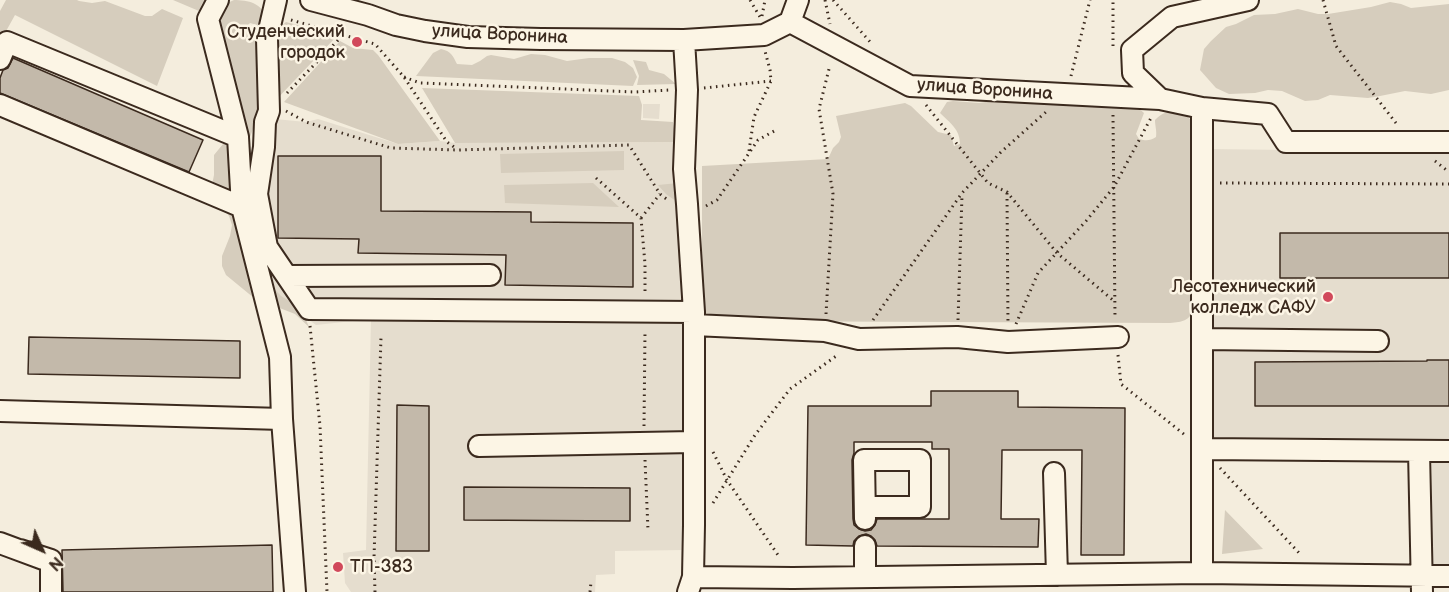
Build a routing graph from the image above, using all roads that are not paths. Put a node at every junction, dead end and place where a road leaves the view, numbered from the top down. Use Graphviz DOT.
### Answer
graph roads {
  1 [pos="218,0"];
  2 [pos="311,0"];
  3 [pos="798,0"];
  4 [pos="1248,0"];
  5 [pos="274,7"];
  6 [pos="790,22"];
  7 [pos="684,40"];
  8 [pos="0,59"];
  9 [pos="1160,99"];
  10 [pos="0,105"];
  11 [pos="1202,108"];
  12 [pos="238,137"];
  13 [pos="1449,142"];
  14 [pos="242,207"];
  15 [pos="490,275"];
  16 [pos="286,276"];
  17 [pos="694,319"];
  18 [pos="1117,337"];
  19 [pos="1202,339"];
  20 [pos="1378,341"];
  21 [pos="0,411"];
  22 [pos="282,419"];
  23 [pos="693,442"];
  24 [pos="479,446"];
  25 [pos="1202,448"];
  26 [pos="1419,451"];
  27 [pos="1449,451"];
  28 [pos="1054,473"];
  29 [pos="0,543"];
  30 [pos="865,546"];
  31 [pos="1202,573"];
  32 [pos="1056,575"];
  33 [pos="1449,576"];
  34 [pos="865,577"];
  35 [pos="1422,584"];
  36 [pos="690,585"];
  37 [pos="794,585"];
  38 [pos="51,592"];
  39 [pos="295,592"];
  1 -- 12 [label="street"];
  2 -- 7 [label="street, улица Воронина"];
  3 -- 6 [label="street"];
  4 -- 9 [label="street"];
  5 -- 16 [label="street"];
  6 -- 7 [label="street, улица Воронина"];
  6 -- 9 [label="street, улица Воронина"];
  7 -- 17 [label="street"];
  8 -- 12 [label="street"];
  9 -- 11 [label="street, улица Воронина"];
  10 -- 14 [label="street"];
  11 -- 13 [label="street, улица Воронина"];
  11 -- 19 [label="street"];
  12 -- 14 [label="street"];
  14 -- 22 [label="street"];
  15 -- 16 [label="street"];
  16 -- 17 [label="street"];
  17 -- 18 [label="street"];
  17 -- 23 [label="street"];
  19 -- 20 [label="street"];
  19 -- 25 [label="street"];
  21 -- 22 [label="street"];
  22 -- 39 [label="street"];
  23 -- 24 [label="street"];
  23 -- 36 [label="street"];
  25 -- 26 [label="street"];
  25 -- 31 [label="street"];
  26 -- 27 [label="street"];
  26 -- 35 [label="street"];
  28 -- 32 [label="street"];
  29 -- 38 [label="street"];
  30 -- 34 [label="street"];
  31 -- 32 [label="street"];
  31 -- 35 [label="street"];
  32 -- 34 [label="street"];
  33 -- 35 [label="street"];
  34 -- 37 [label="street"];
  36 -- 37 [label="street"];
}
